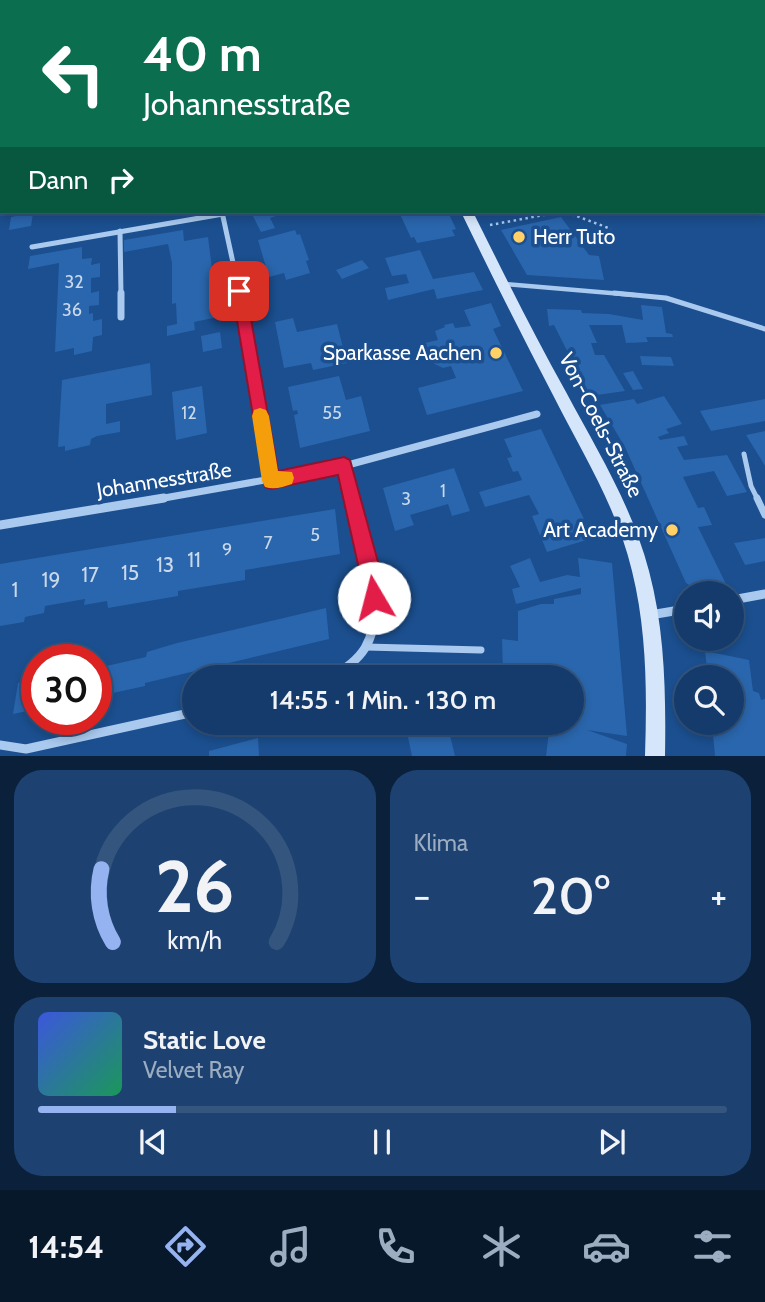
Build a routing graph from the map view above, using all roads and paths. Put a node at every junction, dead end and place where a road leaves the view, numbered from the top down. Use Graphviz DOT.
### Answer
graph roads {
  1 [pos="216,214"];
  2 [pos="222,214"];
  3 [pos="468,214"];
  4 [pos="548,214"];
  5 [pos="571,214"];
  6 [pos="535,216"];
  7 [pos="497,224"];
  8 [pos="611,229"];
  9 [pos="120,231"];
  10 [pos="32,247"];
  11 [pos="501,284"];
  12 [pos="121,317"];
  13 [pos="765,330"];
  14 [pos="537,414"];
  15 [pos="744,454"];
  16 [pos="344,466"];
  17 [pos="271,481"];
  18 [pos="765,515"];
  19 [pos="0,525"];
  20 [pos="765,594"];
  21 [pos="744,598"];
  22 [pos="674,611"];
  23 [pos="650,615"];
  24 [pos="366,646"];
  25 [pos="481,650"];
  26 [pos="350,665"];
  27 [pos="182,715"];
  28 [pos="0,745"];
  29 [pos="654,756"];
  1 -- 9 [label="street"];
  2 -- 17 [label="street"];
  3 -- 11 [label="main road, Von-Coels-Straße"];
  4 -- 6 [label="path"];
  5 -- 8 [label="path"];
  6 -- 7 [label="path"];
  9 -- 10 [label="street"];
  9 -- 12 [label="street"];
  11 -- 13 [label="lane"];
  11 -- 23 [label="main road, Von-Coels-Straße"];
  14 -- 16 [label="street, Johannesstraße"];
  15 -- 18 [label="lane"];
  16 -- 17 [label="street, Johannesstraße"];
  16 -- 24 [label="street"];
  17 -- 19 [label="street, Johannesstraße"];
  20 -- 21 [label="street"];
  22 -- 23 [label="street"];
  23 -- 29 [label="main road, Von-Coels-Straße"];
  24 -- 25 [label="lane"];
  24 -- 26 [label="street"];
  27 -- 28 [label="street"];
}
